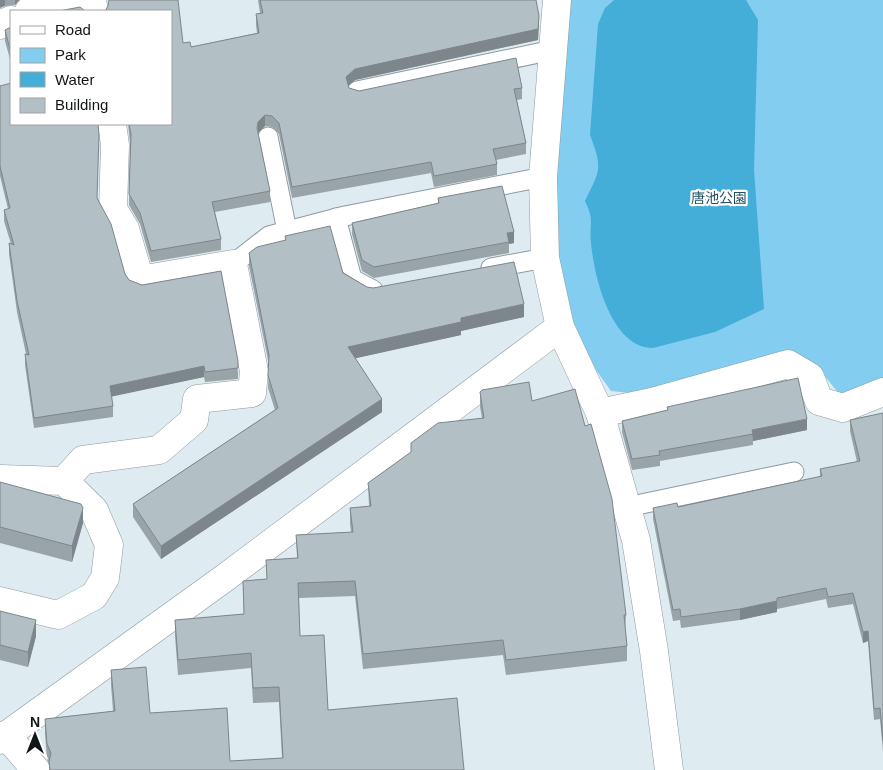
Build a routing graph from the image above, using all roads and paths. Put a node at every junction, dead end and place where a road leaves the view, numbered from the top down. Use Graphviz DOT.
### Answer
graph roads {
  1 [pos="67,0"];
  2 [pos="557,0"];
  3 [pos="32,10"];
  4 [pos="553,50"];
  5 [pos="357,91"];
  6 [pos="112,125"];
  7 [pos="268,137"];
  8 [pos="543,177"];
  9 [pos="336,218"];
  10 [pos="287,231"];
  11 [pos="545,258"];
  12 [pos="233,264"];
  13 [pos="478,271"];
  14 [pos="391,286"];
  15 [pos="560,326"];
  16 [pos="883,392"];
  17 [pos="600,413"];
  18 [pos="794,472"];
  19 [pos="0,479"];
  20 [pos="64,481"];
  21 [pos="627,508"];
  22 [pos="0,601"];
  23 [pos="3,737"];
  24 [pos="36,770"];
  25 [pos="669,770"];
  1 -- 3 [label="street"];
  2 -- 4 [label="street"];
  4 -- 5 [label="lane"];
  4 -- 8 [label="street"];
  6 -- 12 [label="street"];
  7 -- 10 [label="lane"];
  8 -- 9 [label="lane"];
  8 -- 11 [label="street"];
  9 -- 10 [label="lane"];
  9 -- 14 [label="lane"];
  10 -- 12 [label="lane"];
  11 -- 13 [label="lane"];
  11 -- 15 [label="street"];
  12 -- 20 [label="street"];
  15 -- 17 [label="street"];
  15 -- 23 [label="street"];
  16 -- 17 [label="street"];
  17 -- 21 [label="street"];
  18 -- 21 [label="lane"];
  19 -- 20 [label="street"];
  20 -- 22 [label="street"];
  21 -- 25 [label="street"];
  23 -- 24 [label="street"];
}
